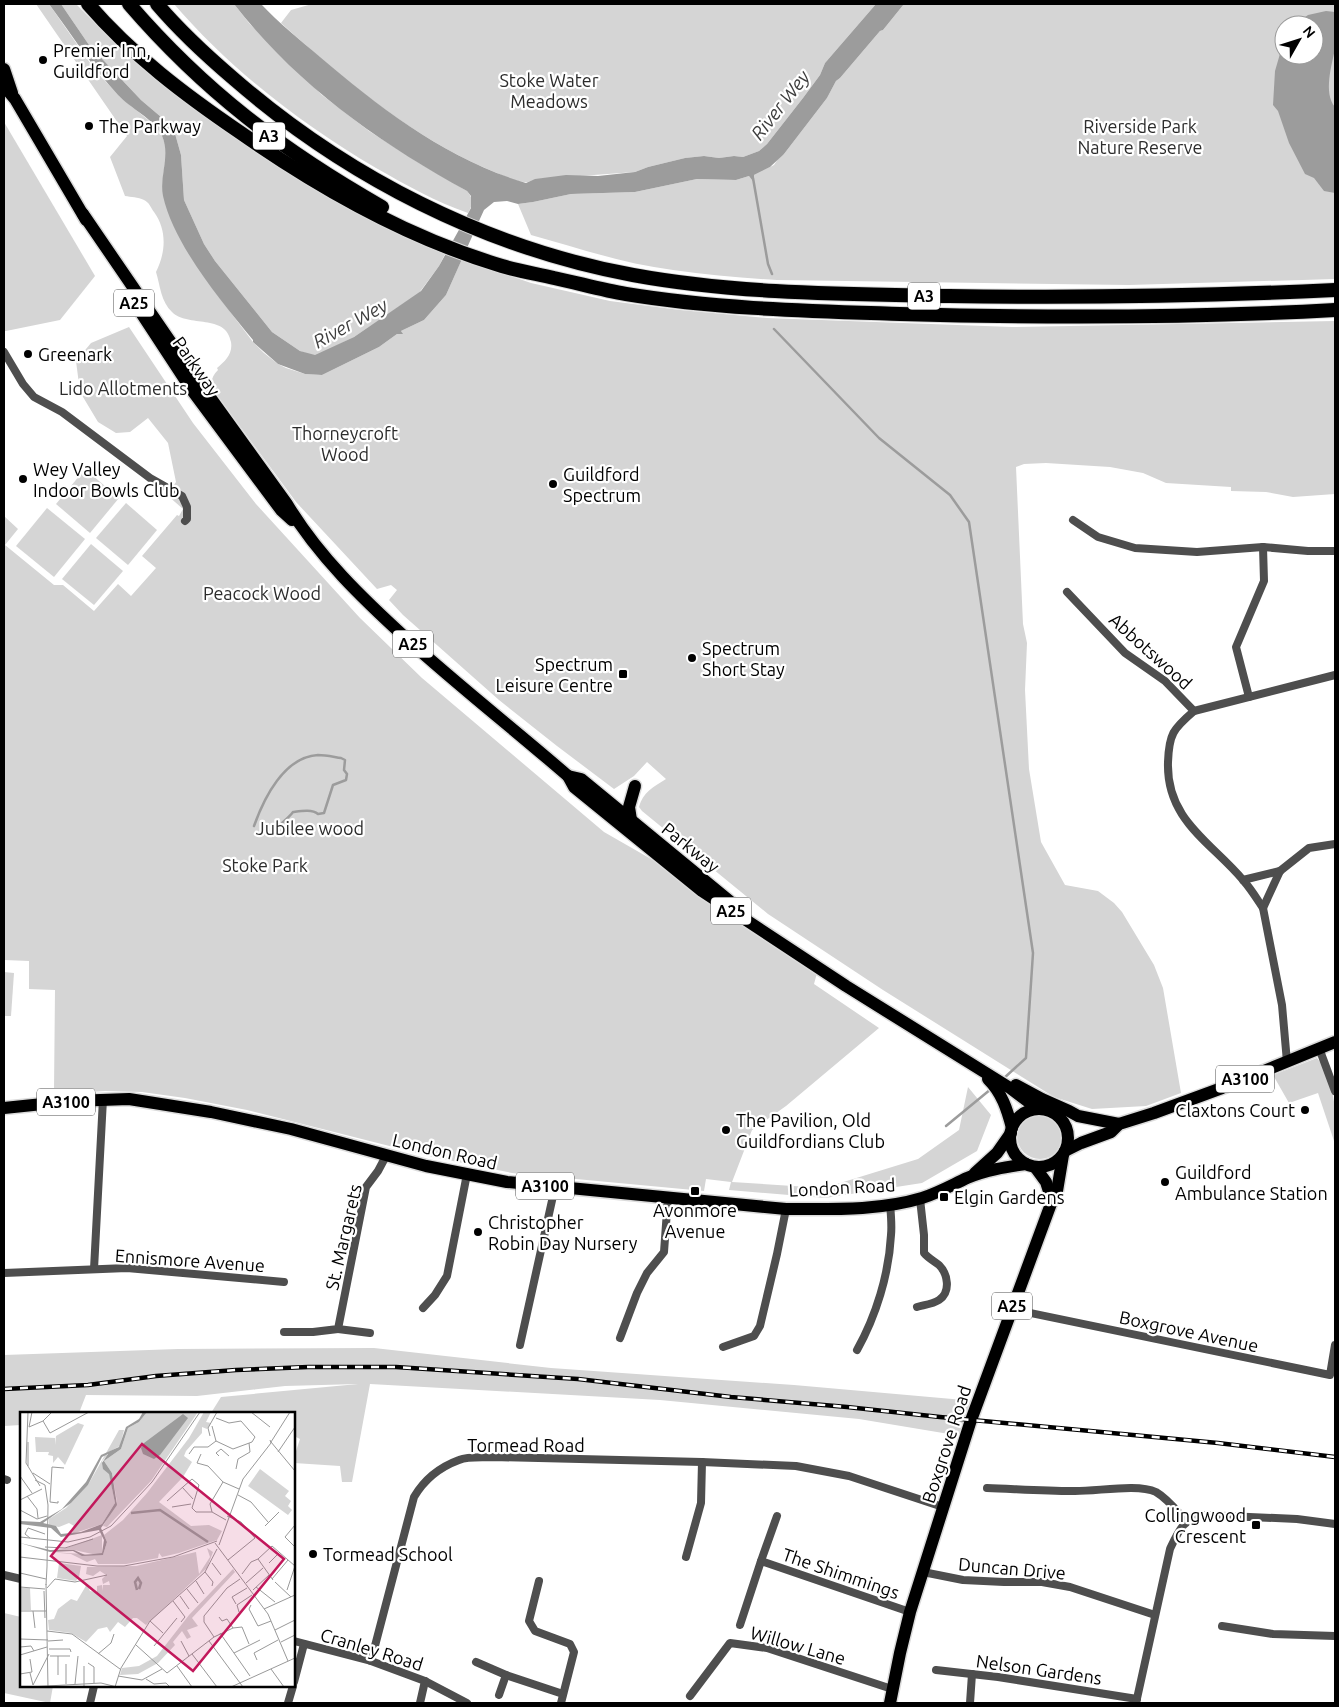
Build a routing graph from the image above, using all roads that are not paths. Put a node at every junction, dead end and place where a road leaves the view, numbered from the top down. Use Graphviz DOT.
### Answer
graph roads {
  1 [pos="88,4"];
  2 [pos="129,4"];
  3 [pos="157,4"];
  4 [pos="4,69"];
  5 [pos="4,86"];
  6 [pos="15,99"];
  7 [pos="433,237"];
  8 [pos="1335,290"];
  9 [pos="1335,310"];
  10 [pos="4,352"];
  11 [pos="1073,520"];
  12 [pos="185,522"];
  13 [pos="1263,547"];
  14 [pos="1335,551"];
  15 [pos="1067,592"];
  16 [pos="1335,675"];
  17 [pos="1249,697"];
  18 [pos="1194,711"];
  19 [pos="568,776"];
  20 [pos="635,786"];
  21 [pos="631,820"];
  22 [pos="1335,844"];
  23 [pos="1280,871"];
  24 [pos="1243,880"];
  25 [pos="1263,908"];
  26 [pos="790,949"];
  27 [pos="1335,1042"];
  28 [pos="1318,1048"];
  29 [pos="960,1058"];
  30 [pos="1287,1062"];
  31 [pos="1335,1091"];
  32 [pos="103,1099"];
  33 [pos="4,1108"];
  34 [pos="1038,1109"];
  35 [pos="1054,1113"];
  36 [pos="1078,1116"];
  37 [pos="1119,1124"];
  38 [pos="1011,1130"];
  39 [pos="1064,1153"];
  40 [pos="386,1156"];
  41 [pos="1031,1166"];
  42 [pos="467,1174"];
  43 [pos="969,1178"];
  44 [pos="555,1187"];
  45 [pos="668,1197"];
  46 [pos="920,1199"];
  47 [pos="1052,1201"];
  48 [pos="890,1204"];
  49 [pos="786,1209"];
  50 [pos="94,1268"];
  51 [pos="4,1273"];
  52 [pos="284,1282"];
  53 [pos="917,1307"];
  54 [pos="423,1308"];
  55 [pos="1011,1309"];
  56 [pos="338,1329"];
  57 [pos="284,1332"];
  58 [pos="370,1333"];
  59 [pos="620,1338"];
  60 [pos="520,1345"];
  61 [pos="1335,1345"];
  62 [pos="723,1347"];
  63 [pos="857,1350"];
  64 [pos="702,1462"];
  65 [pos="987,1488"];
  66 [pos="943,1507"];
  67 [pos="777,1516"];
  68 [pos="1186,1522"];
  69 [pos="1335,1524"];
  70 [pos="686,1557"];
  71 [pos="761,1561"];
  72 [pos="924,1572"];
  73 [pos="4,1576"];
  74 [pos="20,1579"];
  75 [pos="539,1581"];
  76 [pos="910,1612"];
  77 [pos="1155,1615"];
  78 [pos="740,1625"];
  79 [pos="1222,1626"];
  80 [pos="1335,1636"];
  81 [pos="295,1641"];
  82 [pos="304,1644"];
  83 [pos="371,1660"];
  84 [pos="476,1662"];
  85 [pos="936,1670"];
  86 [pos="972,1674"];
  87 [pos="506,1675"];
  88 [pos="295,1678"];
  89 [pos="425,1681"];
  90 [pos="94,1687"];
  91 [pos="293,1687"];
  92 [pos="892,1689"];
  93 [pos="564,1694"];
  94 [pos="499,1695"];
  95 [pos="690,1696"];
  96 [pos="1136,1701"];
  97 [pos="90,1703"];
  98 [pos="288,1703"];
  99 [pos="420,1703"];
  100 [pos="467,1703"];
  101 [pos="561,1703"];
  102 [pos="890,1703"];
  103 [pos="970,1703"];
  1 -- 7 [label="highway"];
  2 -- 7 [label="highway, A3"];
  3 -- 8 [label="highway, A3"];
  4 -- 6 [label="main road, Parkway / A25"];
  5 -- 6 [label="main road, Parkway / A25"];
  6 -- 19 [label="main road, Parkway / A25"];
  7 -- 9 [label="highway, A3"];
  10 -- 12 [label="street"];
  11 -- 13 [label="street"];
  13 -- 14 [label="street"];
  13 -- 17 [label="street"];
  15 -- 18 [label="street, Abbotswood"];
  16 -- 17 [label="street, Abbotswood"];
  17 -- 18 [label="street, Abbotswood"];
  18 -- 24 [label="street, Abbotswood"];
  19 -- 21 [label="main road, Parkway / A25"];
  19 -- 26 [label="main road, Parkway / A25"];
  20 -- 21 [label="main road"];
  21 -- 26 [label="main road, Parkway / A25"];
  22 -- 23 [label="street"];
  23 -- 24 [label="street"];
  23 -- 25 [label="street"];
  24 -- 25 [label="street, Abbotswood"];
  25 -- 30 [label="street, Abbotswood"];
  26 -- 29 [label="main road, Parkway / A25"];
  27 -- 28 [label="main road, A3100"];
  28 -- 30 [label="main road, A3100"];
  28 -- 31 [label="street"];
  29 -- 34 [label="main road, A25"];
  29 -- 36 [label="main road, A3100"];
  29 -- 38 [label="main road, A25"];
  30 -- 37 [label="main road, A3100"];
  32 -- 33 [label="main road, London Road / A3100"];
  32 -- 40 [label="main road, London Road / A3100"];
  32 -- 50 [label="street, Ennismore Avenue"];
  34 -- 35 [label="main road"];
  34 -- 38 [label="main road"];
  35 -- 36 [label="main road, A3100"];
  35 -- 39 [label="main road"];
  36 -- 37 [label="main road, A3100"];
  37 -- 39 [label="main road"];
  38 -- 41 [label="main road"];
  38 -- 43 [label="main road, London Road / A3100"];
  39 -- 41 [label="main road"];
  39 -- 47 [label="main road, A25"];
  40 -- 42 [label="main road, London Road / A3100"];
  40 -- 56 [label="street, St. Margarets"];
  41 -- 43 [label="main road, London Road / A3100"];
  41 -- 47 [label="main road"];
  42 -- 44 [label="main road, London Road / A3100"];
  42 -- 54 [label="street"];
  43 -- 46 [label="main road, London Road / A3100"];
  44 -- 45 [label="main road, London Road / A3100"];
  44 -- 60 [label="street"];
  45 -- 49 [label="main road, London Road / A3100"];
  45 -- 59 [label="street"];
  46 -- 48 [label="main road, London Road / A3100"];
  46 -- 53 [label="street"];
  47 -- 55 [label="main road, Boxgrove Road / A25"];
  48 -- 49 [label="main road, London Road / A3100"];
  48 -- 63 [label="street"];
  49 -- 62 [label="street"];
  50 -- 51 [label="street, Ennismore Avenue"];
  50 -- 52 [label="street, Ennismore Avenue"];
  55 -- 61 [label="street, Boxgrove Avenue"];
  55 -- 66 [label="main road, Boxgrove Road / A25"];
  56 -- 57 [label="street"];
  56 -- 58 [label="street"];
  64 -- 66 [label="street, Tormead Road"];
  64 -- 70 [label="street"];
  64 -- 83 [label="street, Tormead Road"];
  65 -- 68 [label="street"];
  66 -- 72 [label="main road, Boxgrove Road / A25"];
  67 -- 71 [label="street, The Shimmings"];
  68 -- 69 [label="street"];
  68 -- 77 [label="street"];
  71 -- 76 [label="street, The Shimmings"];
  71 -- 78 [label="street, The Shimmings"];
  72 -- 76 [label="main road, Boxgrove Road / A25"];
  72 -- 77 [label="street, Duncan Drive"];
  73 -- 74 [label="street"];
  75 -- 93 [label="street"];
  76 -- 92 [label="main road, Boxgrove Road / A25"];
  77 -- 96 [label="street"];
  79 -- 80 [label="street"];
  81 -- 82 [label="street, Cranley Road"];
  82 -- 83 [label="street, Cranley Road"];
  82 -- 88 [label="street"];
  83 -- 89 [label="street, Cranley Road"];
  84 -- 87 [label="street"];
  85 -- 86 [label="street, Nelson Gardens"];
  86 -- 96 [label="street, Nelson Gardens"];
  86 -- 103 [label="street"];
  87 -- 93 [label="street"];
  87 -- 94 [label="street"];
  89 -- 99 [label="street"];
  89 -- 100 [label="street, Cranley Road"];
  90 -- 97 [label="street"];
  91 -- 98 [label="street"];
  92 -- 95 [label="street, Willow Lane"];
  92 -- 102 [label="main road, Boxgrove Road / A25"];
  93 -- 101 [label="street"];
}
